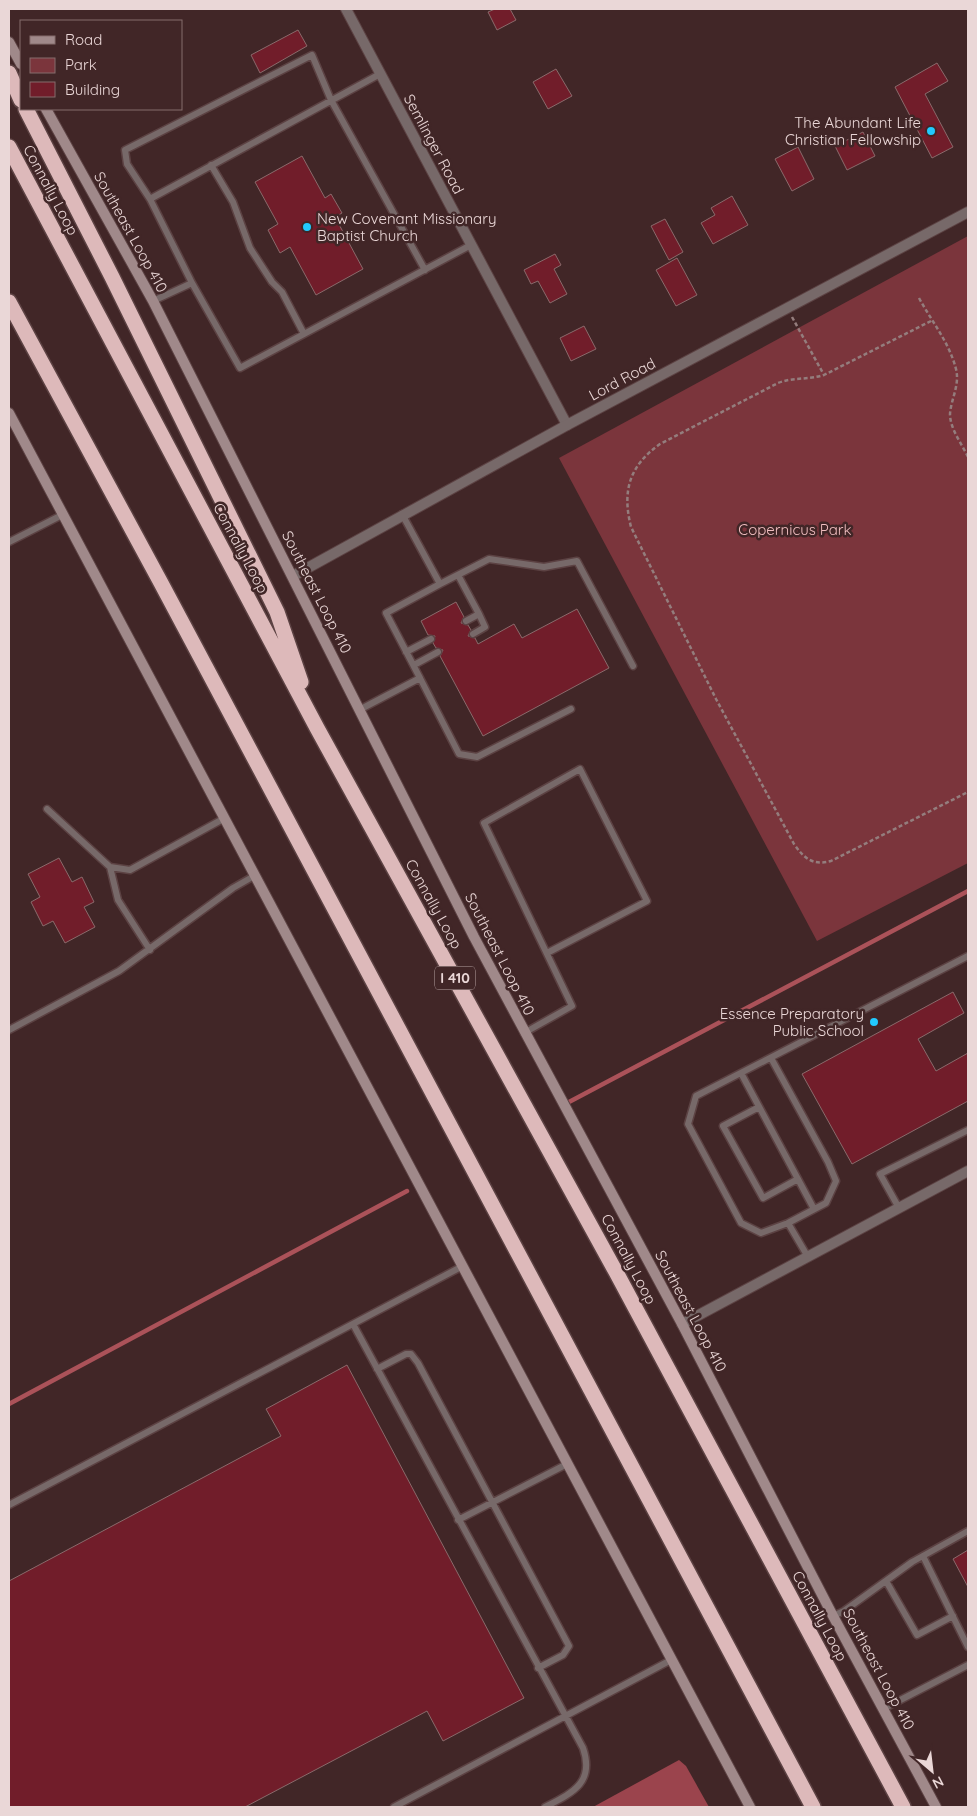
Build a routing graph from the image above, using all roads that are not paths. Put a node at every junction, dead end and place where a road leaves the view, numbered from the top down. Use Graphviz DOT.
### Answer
graph roads {
  1 [pos="346,9"];
  2 [pos="9,42"];
  3 [pos="20,62"];
  4 [pos="9,73"];
  5 [pos="380,74"];
  6 [pos="20,98"];
  7 [pos="331,100"];
  8 [pos="27,110"];
  9 [pos="47,110"];
  10 [pos="9,148"];
  11 [pos="211,165"];
  12 [pos="150,198"];
  13 [pos="968,212"];
  14 [pos="471,245"];
  15 [pos="424,270"];
  16 [pos="192,283"];
  17 [pos="9,302"];
  18 [pos="153,302"];
  19 [pos="304,334"];
  20 [pos="9,414"];
  21 [pos="567,425"];
  22 [pos="402,514"];
  23 [pos="62,515"];
  24 [pos="9,542"];
  25 [pos="458,575"];
  26 [pos="293,576"];
  27 [pos="440,584"];
  28 [pos="479,614"];
  29 [pos="466,621"];
  30 [pos="473,634"];
  31 [pos="431,639"];
  32 [pos="406,652"];
  33 [pos="438,652"];
  34 [pos="414,665"];
  35 [pos="633,666"];
  36 [pos="420,678"];
  37 [pos="359,710"];
  38 [pos="571,710"];
  39 [pos="317,728"];
  40 [pos="47,808"];
  41 [pos="223,819"];
  42 [pos="110,867"];
  43 [pos="254,876"];
  44 [pos="150,950"];
  45 [pos="547,953"];
  46 [pos="968,956"];
  47 [pos="9,1030"];
  48 [pos="524,1033"];
  49 [pos="771,1058"];
  50 [pos="741,1073"];
  51 [pos="759,1107"];
  52 [pos="968,1130"];
  53 [pos="968,1171"];
  54 [pos="798,1180"];
  55 [pos="899,1208"];
  56 [pos="814,1209"];
  57 [pos="788,1223"];
  58 [pos="808,1257"];
  59 [pos="461,1267"];
  60 [pos="353,1324"];
  61 [pos="682,1324"];
  62 [pos="377,1369"];
  63 [pos="567,1464"];
  64 [pos="492,1502"];
  65 [pos="9,1505"];
  66 [pos="458,1520"];
  67 [pos="968,1531"];
  68 [pos="923,1556"];
  69 [pos="886,1581"];
  70 [pos="833,1616"];
  71 [pos="953,1616"];
  72 [pos="968,1647"];
  73 [pos="671,1660"];
  74 [pos="968,1665"];
  75 [pos="538,1668"];
  76 [pos="883,1709"];
  77 [pos="566,1717"];
  78 [pos="394,1807"];
  79 [pos="545,1807"];
  80 [pos="750,1807"];
  81 [pos="813,1807"];
  82 [pos="903,1807"];
  83 [pos="936,1807"];
  1 -- 5 [label="street, Semlinger Road"];
  2 -- 3 [label="main road"];
  4 -- 6 [label="highway"];
  5 -- 7 [label="lane"];
  5 -- 14 [label="street, Semlinger Road"];
  7 -- 11 [label="lane"];
  7 -- 12 [label="lane"];
  7 -- 15 [label="lane"];
  8 -- 39 [label="highway"];
  9 -- 18 [label="main road, Southeast Loop 410"];
  10 -- 39 [label="highway, Connally Loop / I 410"];
  11 -- 12 [label="lane"];
  11 -- 19 [label="lane"];
  12 -- 16 [label="lane"];
  13 -- 21 [label="street, Lord Road"];
  14 -- 15 [label="lane"];
  14 -- 21 [label="street, Semlinger Road"];
  15 -- 19 [label="lane"];
  16 -- 18 [label="lane"];
  16 -- 19 [label="lane"];
  17 -- 81 [label="highway"];
  18 -- 26 [label="main road, Southeast Loop 410"];
  20 -- 23 [label="main road"];
  21 -- 22 [label="street, Lord Road"];
  22 -- 26 [label="street, Lord Road"];
  22 -- 27 [label="lane"];
  23 -- 24 [label="lane"];
  23 -- 41 [label="main road"];
  25 -- 27 [label="lane"];
  25 -- 28 [label="lane"];
  25 -- 35 [label="lane"];
  26 -- 37 [label="main road, Southeast Loop 410"];
  27 -- 32 [label="lane"];
  28 -- 29 [label="lane"];
  28 -- 30 [label="lane"];
  31 -- 32 [label="lane"];
  32 -- 34 [label="lane"];
  33 -- 34 [label="lane"];
  34 -- 36 [label="lane"];
  36 -- 37 [label="lane"];
  36 -- 38 [label="lane"];
  37 -- 48 [label="main road, Southeast Loop 410"];
  39 -- 82 [label="highway, Connally Loop / I 410"];
  40 -- 42 [label="lane"];
  41 -- 42 [label="lane"];
  41 -- 43 [label="main road"];
  42 -- 44 [label="lane"];
  43 -- 44 [label="lane"];
  43 -- 59 [label="main road"];
  44 -- 47 [label="lane"];
  45 -- 45 [label="lane"];
  45 -- 48 [label="lane"];
  46 -- 49 [label="lane"];
  48 -- 61 [label="main road, Southeast Loop 410"];
  49 -- 50 [label="lane"];
  49 -- 56 [label="lane"];
  50 -- 51 [label="lane"];
  50 -- 57 [label="lane"];
  51 -- 54 [label="lane"];
  51 -- 54 [label="lane"];
  52 -- 55 [label="lane"];
  53 -- 55 [label="street"];
  54 -- 56 [label="lane"];
  55 -- 58 [label="street"];
  56 -- 57 [label="lane"];
  57 -- 58 [label="lane"];
  58 -- 61 [label="street"];
  59 -- 60 [label="lane"];
  59 -- 63 [label="main road"];
  60 -- 62 [label="lane"];
  60 -- 65 [label="lane"];
  61 -- 70 [label="main road, Southeast Loop 410"];
  62 -- 64 [label="lane"];
  62 -- 66 [label="lane"];
  63 -- 64 [label="lane"];
  63 -- 73 [label="main road"];
  64 -- 66 [label="lane"];
  64 -- 75 [label="lane"];
  66 -- 75 [label="lane"];
  67 -- 68 [label="lane"];
  68 -- 69 [label="lane"];
  68 -- 71 [label="lane"];
  69 -- 70 [label="lane"];
  69 -- 71 [label="lane"];
  70 -- 76 [label="main road, Southeast Loop 410"];
  71 -- 72 [label="lane"];
  73 -- 77 [label="lane"];
  73 -- 80 [label="main road"];
  74 -- 76 [label="lane"];
  75 -- 77 [label="lane"];
  76 -- 83 [label="main road, Southeast Loop 410"];
  77 -- 78 [label="lane"];
  77 -- 79 [label="lane"];
}
